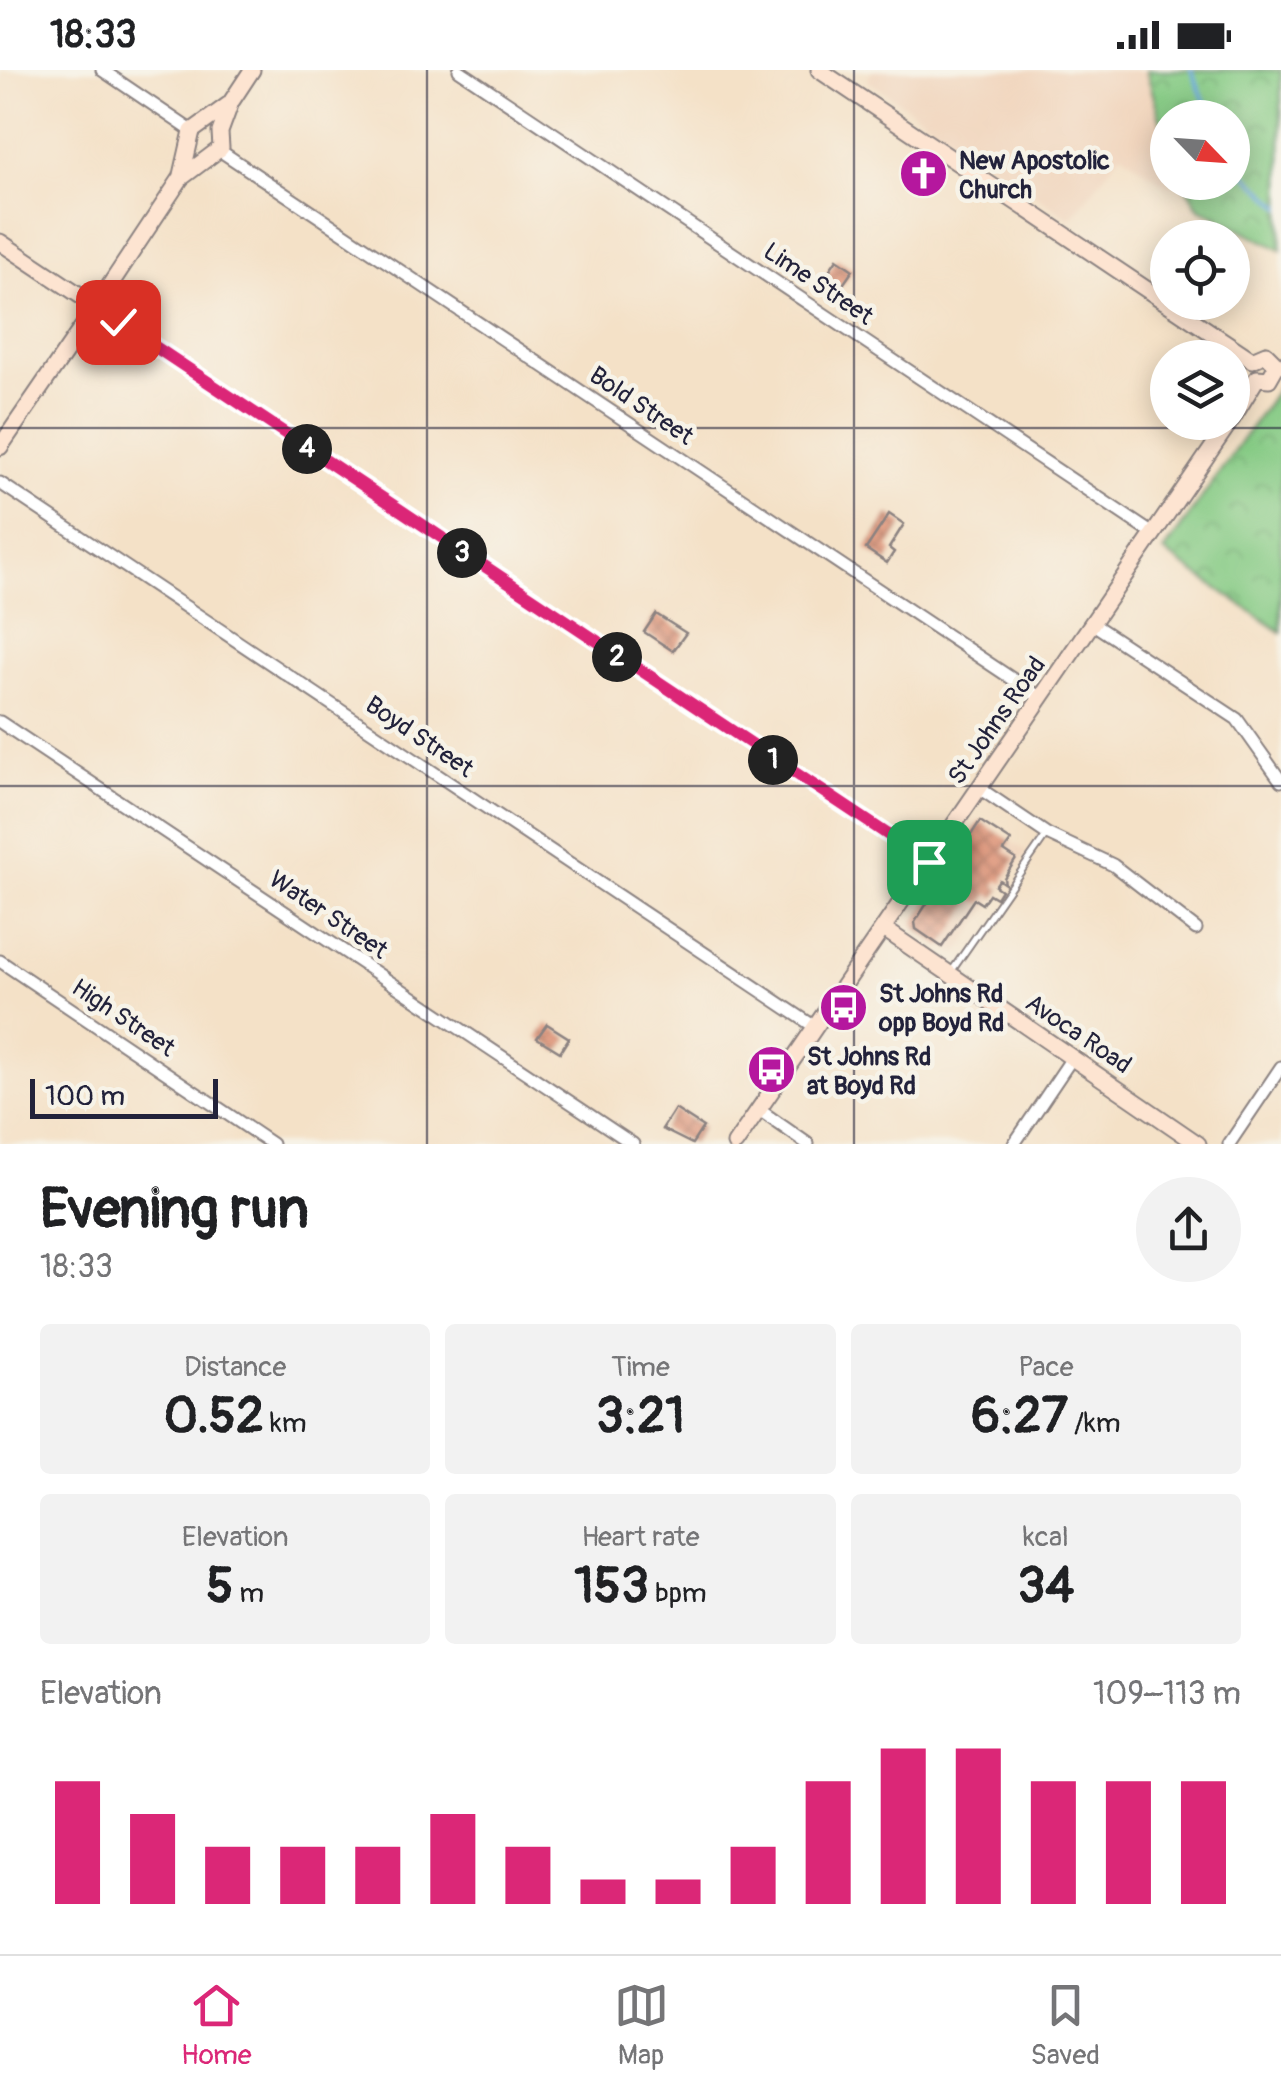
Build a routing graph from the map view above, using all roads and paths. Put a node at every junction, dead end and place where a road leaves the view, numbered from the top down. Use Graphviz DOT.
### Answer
graph roads {
  1 [pos="102,70"];
  2 [pos="252,70"];
  3 [pos="459,70"];
  4 [pos="820,70"];
  5 [pos="202,138"];
  6 [pos="219,150"];
  7 [pos="0,242"];
  8 [pos="106,291"];
  9 [pos="81,296"];
  10 [pos="108,315"];
  11 [pos="88,319"];
  12 [pos="1277,352"];
  13 [pos="1252,360"];
  14 [pos="1257,378"];
  15 [pos="1250,390"];
  16 [pos="1218,440"];
  17 [pos="0,446"];
  18 [pos="0,482"];
  19 [pos="1153,534"];
  20 [pos="1093,624"];
  21 [pos="1040,698"];
  22 [pos="0,722"];
  23 [pos="1281,781"];
  24 [pos="979,788"];
  25 [pos="1047,834"];
  26 [pos="929,862"];
  27 [pos="884,929"];
  28 [pos="1196,929"];
  29 [pos="0,961"];
  30 [pos="950,974"];
  31 [pos="814,1027"];
  32 [pos="1072,1058"];
  33 [pos="1281,1067"];
  34 [pos="758,1109"];
  35 [pos="1190,1142"];
  36 [pos="272,1144"];
  37 [pos="632,1144"];
  38 [pos="735,1144"];
  39 [pos="808,1144"];
  40 [pos="1014,1144"];
  41 [pos="1230,1144"];
  1 -- 5 [label="street"];
  2 -- 5 [label="main road"];
  3 -- 19 [label="street, Lime Street"];
  4 -- 13 [label="main road"];
  5 -- 6 [label="main road"];
  5 -- 8 [label="main road"];
  6 -- 21 [label="street, Bold Street"];
  7 -- 9 [label="main road"];
  8 -- 9 [label="main road"];
  8 -- 10 [label="main road"];
  9 -- 11 [label="main road"];
  10 -- 11 [label="main road"];
  10 -- 26 [label="street"];
  11 -- 17 [label="main road"];
  12 -- 13 [label="main road"];
  12 -- 14 [label="main road"];
  13 -- 14 [label="main road"];
  14 -- 15 [label="main road, St Johns Road"];
  16 -- 19 [label="main road, St Johns Road"];
  18 -- 31 [label="street, Boyd Street"];
  19 -- 20 [label="main road, St Johns Road"];
  20 -- 21 [label="main road, St Johns Road"];
  20 -- 23 [label="street"];
  21 -- 24 [label="main road, St Johns Road"];
  22 -- 37 [label="street, Water Street"];
  24 -- 25 [label="street"];
  24 -- 26 [label="main road, St Johns Road"];
  25 -- 28 [label="street"];
  25 -- 30 [label="lane"];
  26 -- 27 [label="main road, St Johns Road"];
  27 -- 30 [label="main road, Avoca Road"];
  27 -- 31 [label="main road, St Johns Road"];
  29 -- 36 [label="street, High Street"];
  30 -- 32 [label="main road, Avoca Road"];
  31 -- 34 [label="main road, St Johns Road"];
  32 -- 35 [label="main road, Avoca Road"];
  32 -- 40 [label="street"];
  33 -- 41 [label="street"];
  34 -- 38 [label="main road, St Johns Road"];
  34 -- 39 [label="street"];
}
